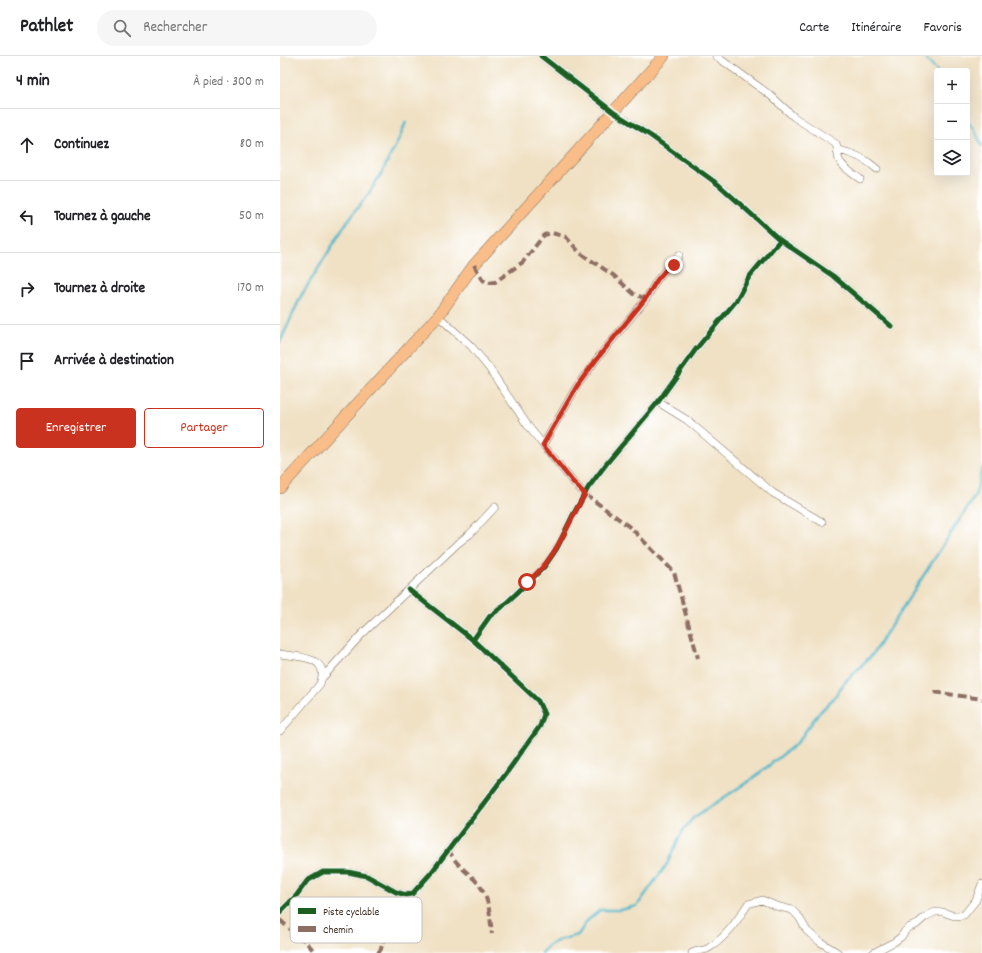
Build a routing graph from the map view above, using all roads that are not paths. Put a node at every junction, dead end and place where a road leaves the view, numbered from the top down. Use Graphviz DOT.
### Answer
graph roads {
  1 [pos="541,56"];
  2 [pos="664,56"];
  3 [pos="716,56"];
  4 [pos="613,112"];
  5 [pos="838,150"];
  6 [pos="877,169"];
  7 [pos="860,180"];
  8 [pos="780,240"];
  9 [pos="679,255"];
  10 [pos="438,316"];
  11 [pos="891,326"];
  12 [pos="658,402"];
  13 [pos="543,445"];
  14 [pos="280,488"];
  15 [pos="585,494"];
  16 [pos="495,507"];
  17 [pos="822,522"];
  18 [pos="410,590"];
  19 [pos="473,640"];
  20 [pos="280,654"];
  21 [pos="323,677"];
  22 [pos="280,731"];
  23 [pos="982,884"];
  24 [pos="295,897"];
  25 [pos="290,902"];
  26 [pos="280,912"];
  27 [pos="692,953"];
  28 [pos="838,953"];
  29 [pos="873,953"];
  1 -- 4 [label="street"];
  2 -- 4 [label="main road"];
  3 -- 5 [label="street"];
  4 -- 8 [label="street"];
  4 -- 10 [label="main road"];
  5 -- 6 [label="street"];
  5 -- 7 [label="street"];
  8 -- 11 [label="street"];
  8 -- 12 [label="street"];
  9 -- 13 [label="street"];
  10 -- 13 [label="street"];
  10 -- 14 [label="main road"];
  12 -- 15 [label="street"];
  12 -- 17 [label="street"];
  13 -- 15 [label="street"];
  15 -- 19 [label="street"];
  16 -- 18 [label="street"];
  18 -- 19 [label="street"];
  18 -- 21 [label="street"];
  19 -- 24 [label="street"];
  20 -- 21 [label="street"];
  21 -- 22 [label="street"];
  23 -- 29 [label="street"];
  25 -- 26 [label="street"];
  27 -- 28 [label="street"];
}
